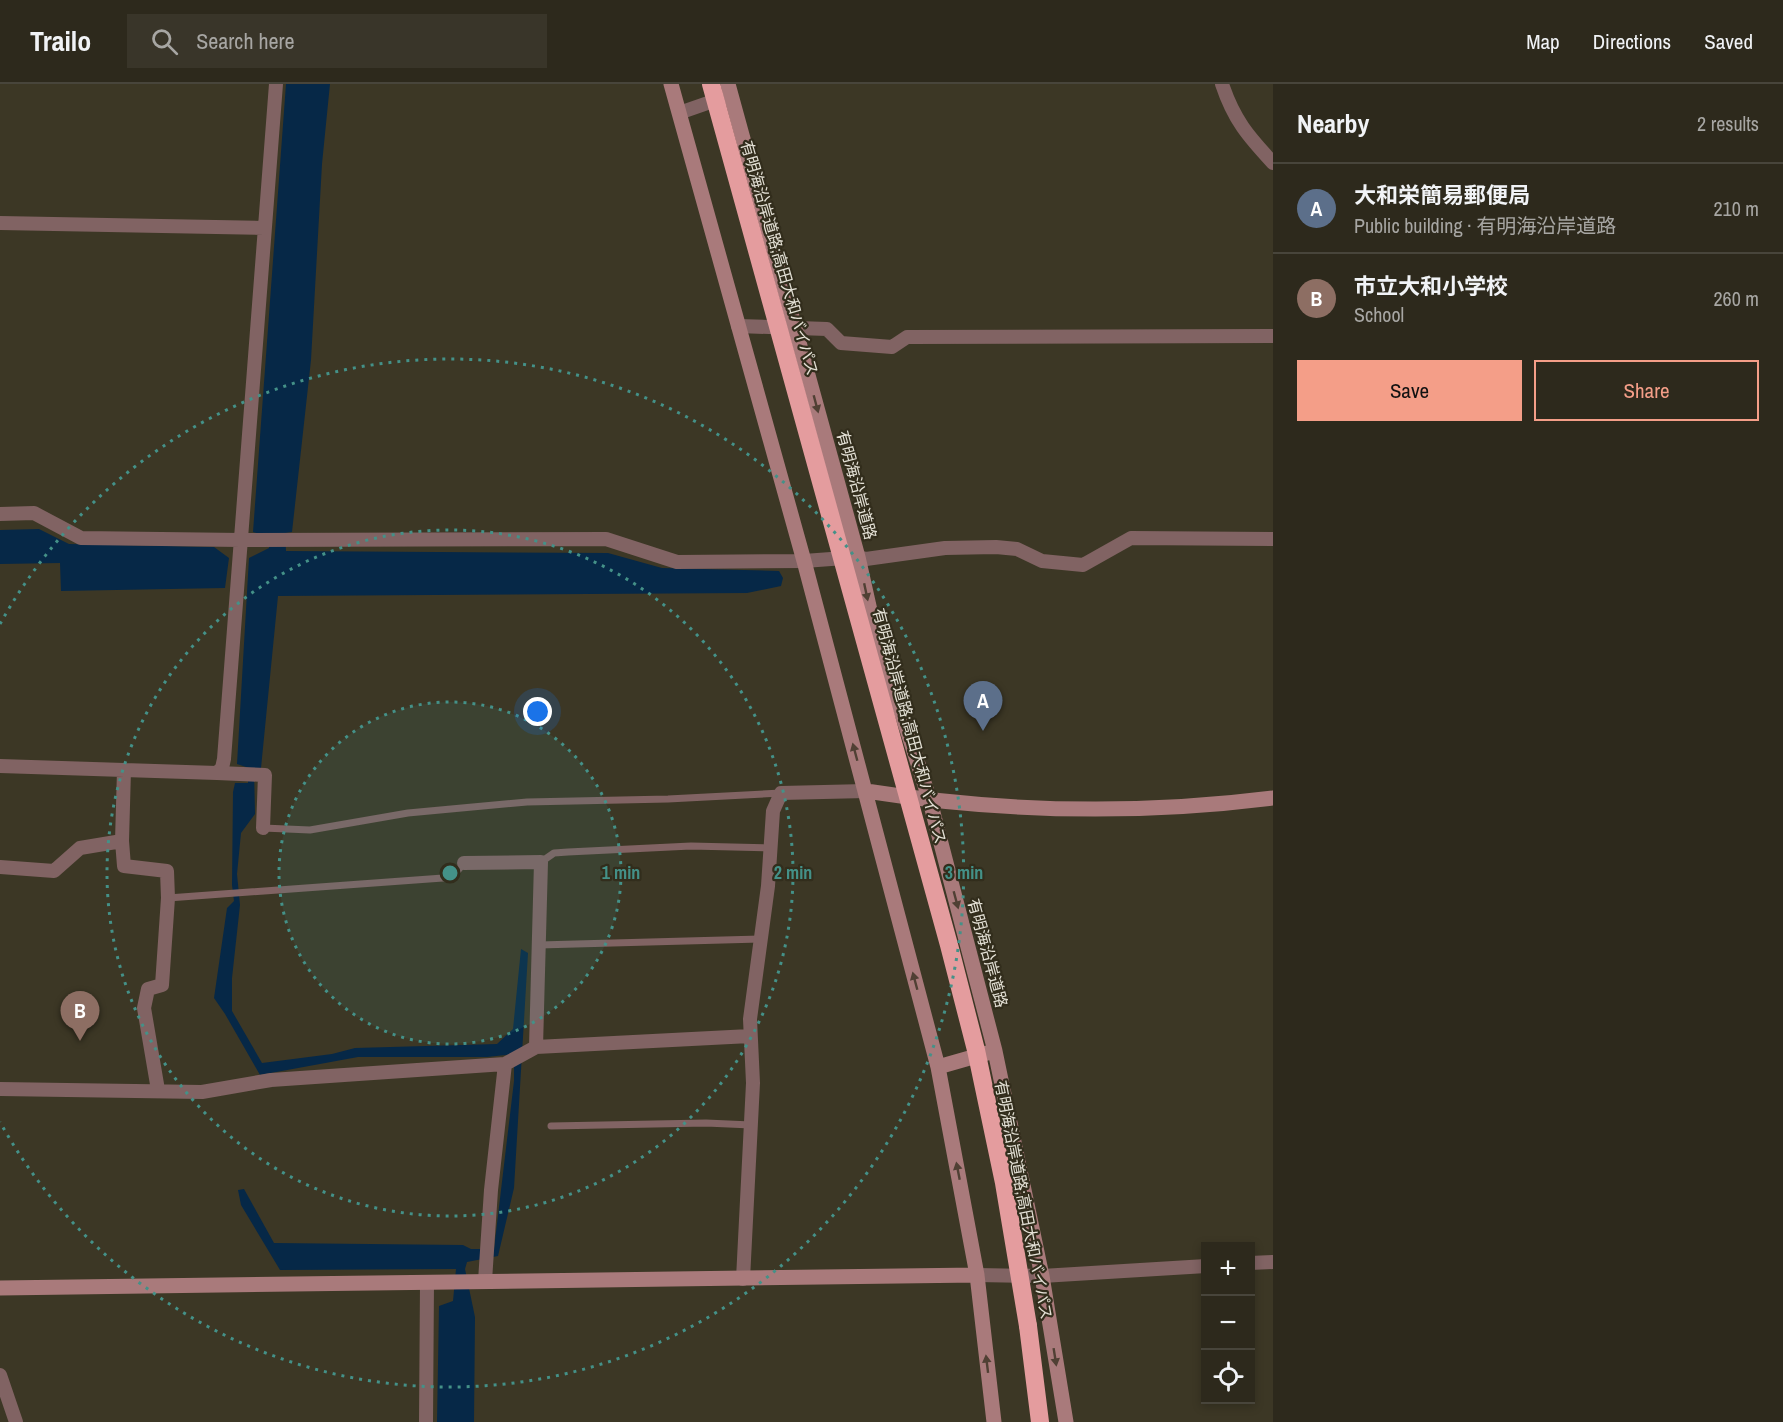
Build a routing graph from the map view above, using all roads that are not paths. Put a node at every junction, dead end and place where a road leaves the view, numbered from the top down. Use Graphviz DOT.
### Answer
graph roads {
  1 [pos="276,84"];
  2 [pos="671,84"];
  3 [pos="711,84"];
  4 [pos="1222,84"];
  5 [pos="730,89"];
  6 [pos="679,113"];
  7 [pos="1273,163"];
  8 [pos="0,223"];
  9 [pos="264,228"];
  10 [pos="738,326"];
  11 [pos="795,329"];
  12 [pos="1273,336"];
  13 [pos="0,514"];
  14 [pos="1273,538"];
  15 [pos="241,540"];
  16 [pos="858,557"];
  17 [pos="804,561"];
  18 [pos="0,766"];
  19 [pos="124,770"];
  20 [pos="217,773"];
  21 [pos="866,791"];
  22 [pos="781,793"];
  23 [pos="1273,798"];
  24 [pos="930,801"];
  25 [pos="263,828"];
  26 [pos="122,841"];
  27 [pos="771,848"];
  28 [pos="541,862"];
  29 [pos="464,863"];
  30 [pos="0,867"];
  31 [pos="168,898"];
  32 [pos="760,939"];
  33 [pos="539,945"];
  34 [pos="750,1036"];
  35 [pos="536,1047"];
  36 [pos="995,1051"];
  37 [pos="505,1064"];
  38 [pos="938,1067"];
  39 [pos="0,1089"];
  40 [pos="158,1090"];
  41 [pos="751,1125"];
  42 [pos="551,1126"];
  43 [pos="1273,1262"];
  44 [pos="1255,1263"];
  45 [pos="1201,1266"];
  46 [pos="977,1275"];
  47 [pos="1042,1276"];
  48 [pos="743,1279"];
  49 [pos="485,1281"];
  50 [pos="427,1283"];
  51 [pos="0,1288"];
  52 [pos="0,1375"];
  53 [pos="16,1422"];
  54 [pos="426,1422"];
  55 [pos="994,1422"];
  56 [pos="1040,1422"];
  57 [pos="1066,1422"];
  1 -- 9 [label="street"];
  2 -- 6 [label="main road"];
  3 -- 56 [label="highway, 有明海沿岸道路;高田大和バイパス, bridge"];
  4 -- 7 [label="street"];
  5 -- 6 [label="street"];
  5 -- 11 [label="main road, 有明海沿岸道路"];
  6 -- 10 [label="main road"];
  8 -- 9 [label="street"];
  9 -- 15 [label="street"];
  10 -- 11 [label="street"];
  10 -- 17 [label="main road"];
  11 -- 12 [label="street"];
  11 -- 16 [label="main road, 有明海沿岸道路, one-way"];
  13 -- 15 [label="street"];
  14 -- 16 [label="street"];
  15 -- 17 [label="street"];
  15 -- 20 [label="street"];
  16 -- 17 [label="street"];
  16 -- 24 [label="main road, 有明海沿岸道路, one-way"];
  21 -- 17 [label="main road, one-way"];
  18 -- 19 [label="street"];
  19 -- 20 [label="street"];
  19 -- 26 [label="street"];
  20 -- 25 [label="street"];
  21 -- 22 [label="street"];
  21 -- 24 [label="main road"];
  38 -- 21 [label="main road, one-way"];
  22 -- 25 [label="lane"];
  22 -- 27 [label="street"];
  23 -- 24 [label="main road"];
  24 -- 36 [label="main road, 有明海沿岸道路, one-way"];
  26 -- 30 [label="street"];
  26 -- 31 [label="street"];
  27 -- 28 [label="lane"];
  27 -- 32 [label="street"];
  28 -- 29 [label="street"];
  28 -- 33 [label="street"];
  29 -- 31 [label="lane"];
  31 -- 40 [label="street"];
  32 -- 33 [label="lane"];
  32 -- 34 [label="street"];
  33 -- 35 [label="street"];
  34 -- 35 [label="street"];
  34 -- 41 [label="street"];
  35 -- 37 [label="street"];
  36 -- 38 [label="main road"];
  36 -- 47 [label="main road, 有明海沿岸道路"];
  37 -- 40 [label="street"];
  37 -- 49 [label="street"];
  46 -- 38 [label="main road, one-way"];
  39 -- 40 [label="street"];
  41 -- 42 [label="lane"];
  41 -- 48 [label="street"];
  43 -- 44 [label="street"];
  45 -- 47 [label="street"];
  46 -- 47 [label="street"];
  46 -- 48 [label="main road"];
  55 -- 46 [label="main road, one-way"];
  47 -- 57 [label="main road, 有明海沿岸道路, one-way"];
  48 -- 49 [label="main road"];
  49 -- 50 [label="main road"];
  50 -- 51 [label="main road"];
  50 -- 54 [label="street"];
  52 -- 53 [label="street"];
}
